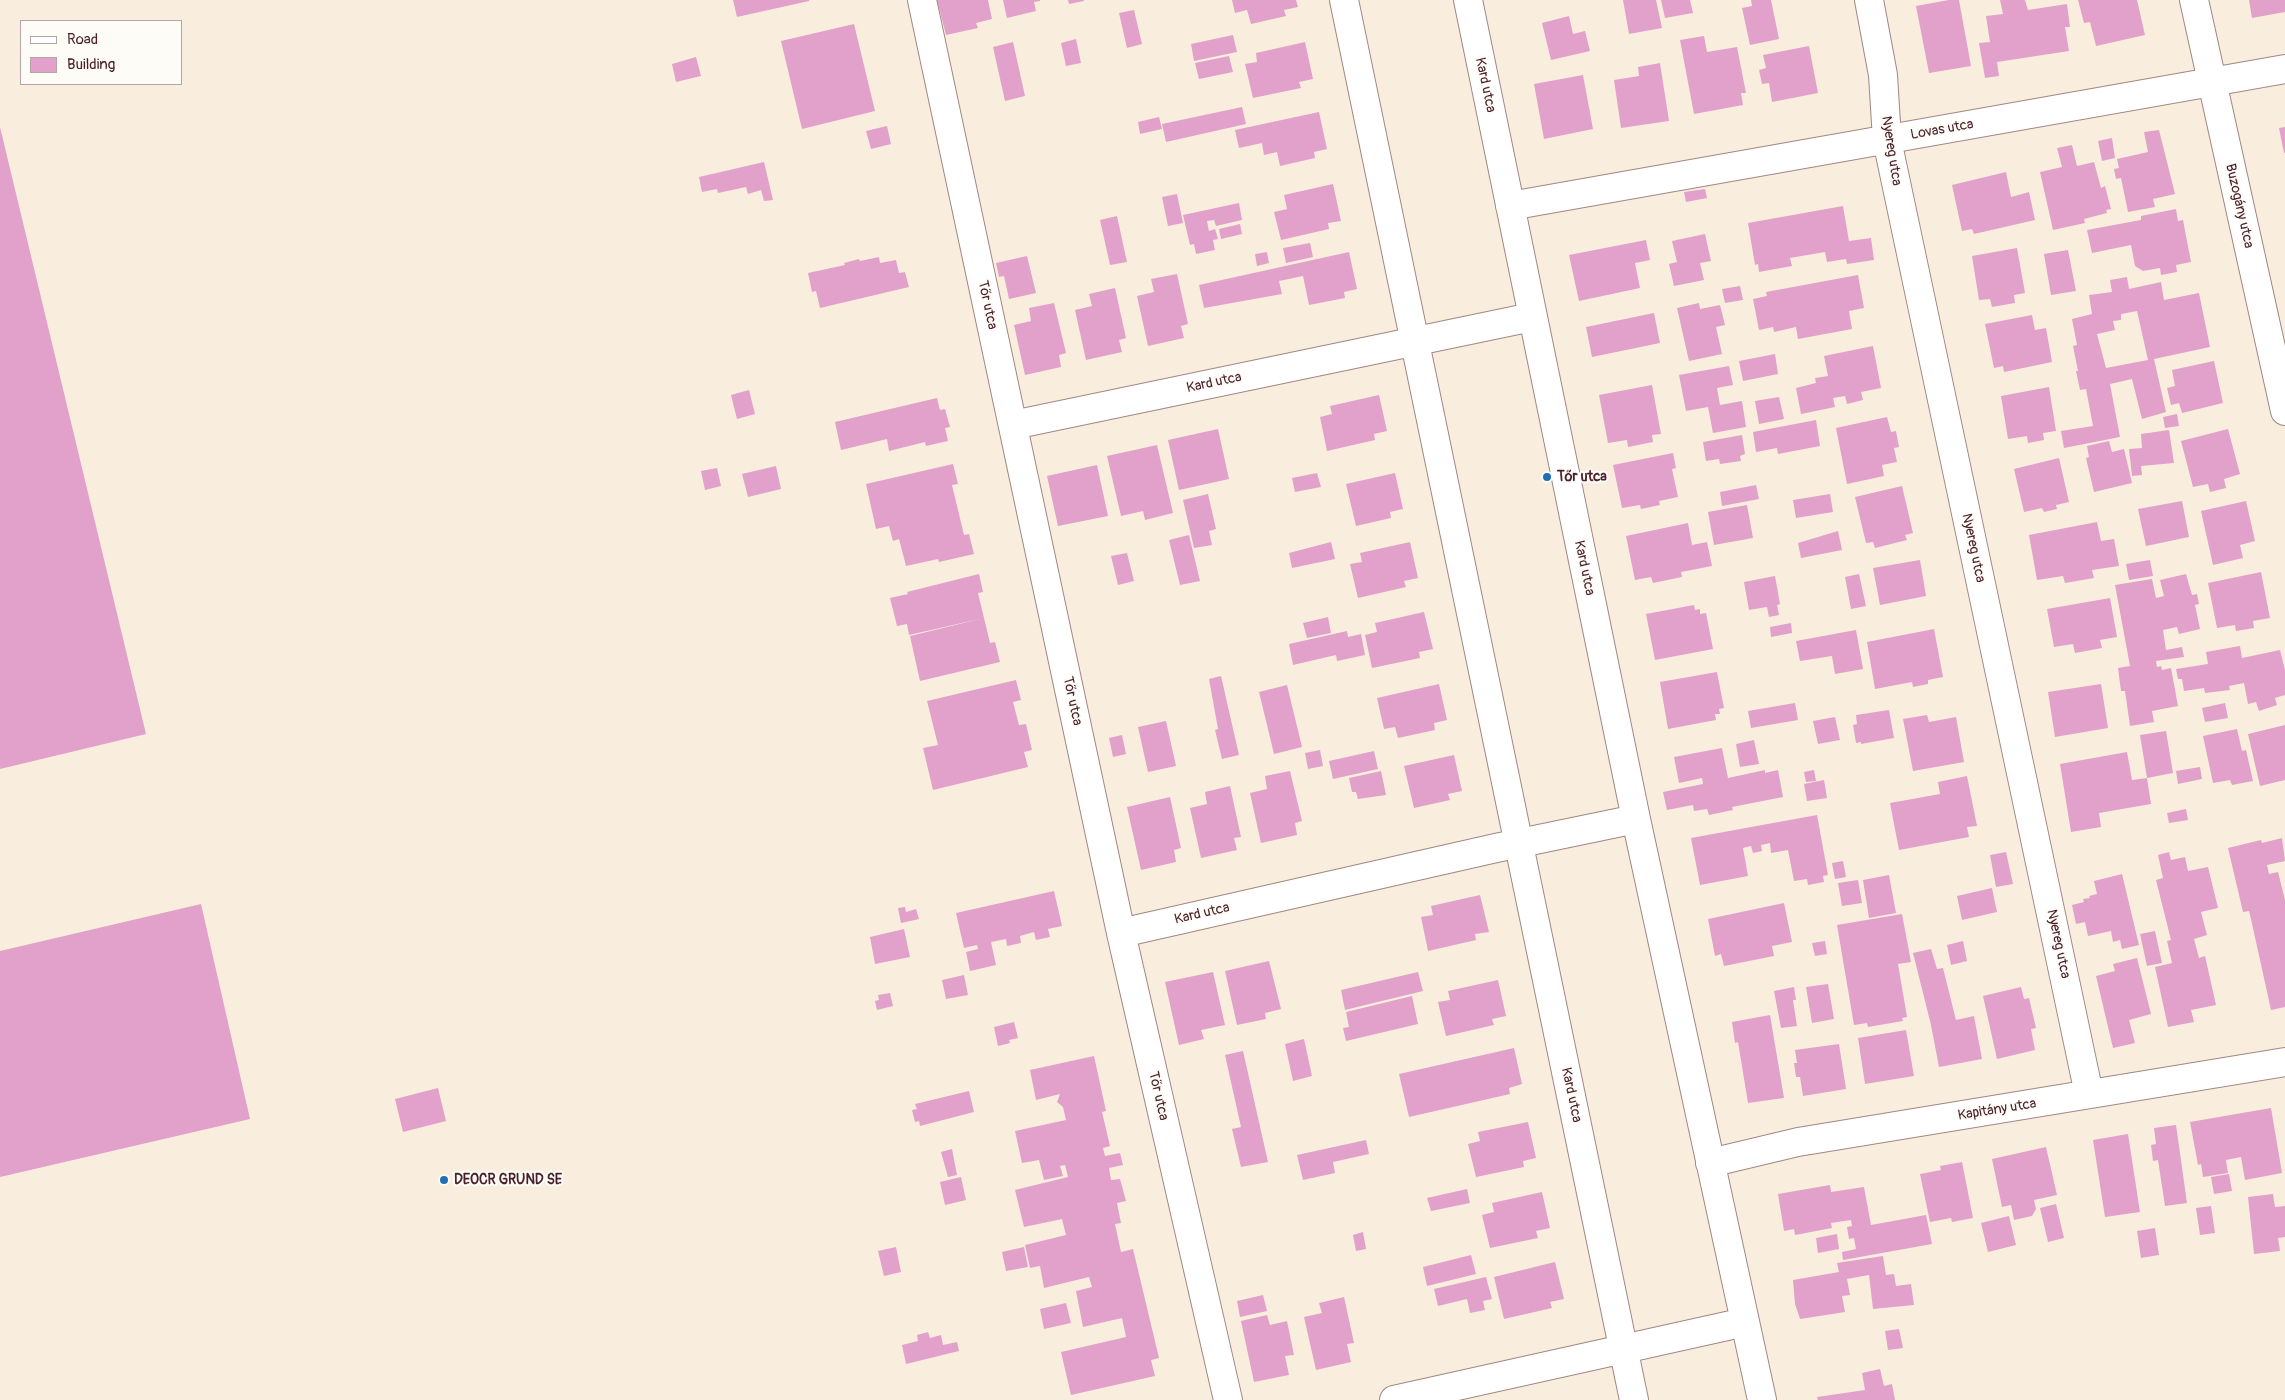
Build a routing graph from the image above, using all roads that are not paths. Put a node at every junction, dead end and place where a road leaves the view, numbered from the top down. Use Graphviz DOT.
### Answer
graph roads {
  1 [pos="922,0"];
  2 [pos="1344,0"];
  3 [pos="1468,0"];
  4 [pos="1869,0"];
  5 [pos="2194,0"];
  6 [pos="2285,69"];
  7 [pos="2211,82"];
  8 [pos="1886,140"];
  9 [pos="1510,206"];
  10 [pos="1532,317"];
  11 [pos="1416,342"];
  12 [pos="2285,411"];
  13 [pos="1013,425"];
  14 [pos="1636,819"];
  15 [pos="1518,843"];
  16 [pos="1121,933"];
  17 [pos="2285,1062"];
  18 [pos="2089,1094"];
  19 [pos="1710,1163"];
  20 [pos="1745,1322"];
  21 [pos="1623,1348"];
  22 [pos="1221,1399"];
  23 [pos="1394,1400"];
  24 [pos="1634,1400"];
  25 [pos="1762,1400"];
  1 -- 13 [label="street, Tőr utca"];
  2 -- 11 [label="street, Kard utca"];
  3 -- 9 [label="street, Kard utca"];
  4 -- 8 [label="street, Nyereg utca"];
  5 -- 7 [label="street, Buzogány utca"];
  6 -- 7 [label="street, Lovas utca"];
  7 -- 8 [label="street, Lovas utca"];
  7 -- 12 [label="street, Buzogány utca"];
  8 -- 9 [label="street, Lovas utca"];
  8 -- 18 [label="street, Nyereg utca"];
  9 -- 10 [label="street, Kard utca"];
  10 -- 11 [label="street, Kard utca"];
  10 -- 14 [label="street, Kard utca"];
  11 -- 13 [label="street, Kard utca"];
  11 -- 15 [label="street, Kard utca"];
  13 -- 16 [label="street, Tőr utca"];
  14 -- 15 [label="street, Kard utca"];
  14 -- 19 [label="street, Kard utca"];
  15 -- 16 [label="street, Kard utca"];
  15 -- 21 [label="street, Kard utca"];
  16 -- 22 [label="street, Tőr utca"];
  17 -- 18 [label="street, Kapitány utca"];
  18 -- 19 [label="street, Kapitány utca"];
  19 -- 20 [label="street, Kard utca"];
  20 -- 21 [label="street"];
  20 -- 25 [label="street, Kard utca"];
  21 -- 23 [label="street"];
  21 -- 24 [label="street, Kard utca"];
}
